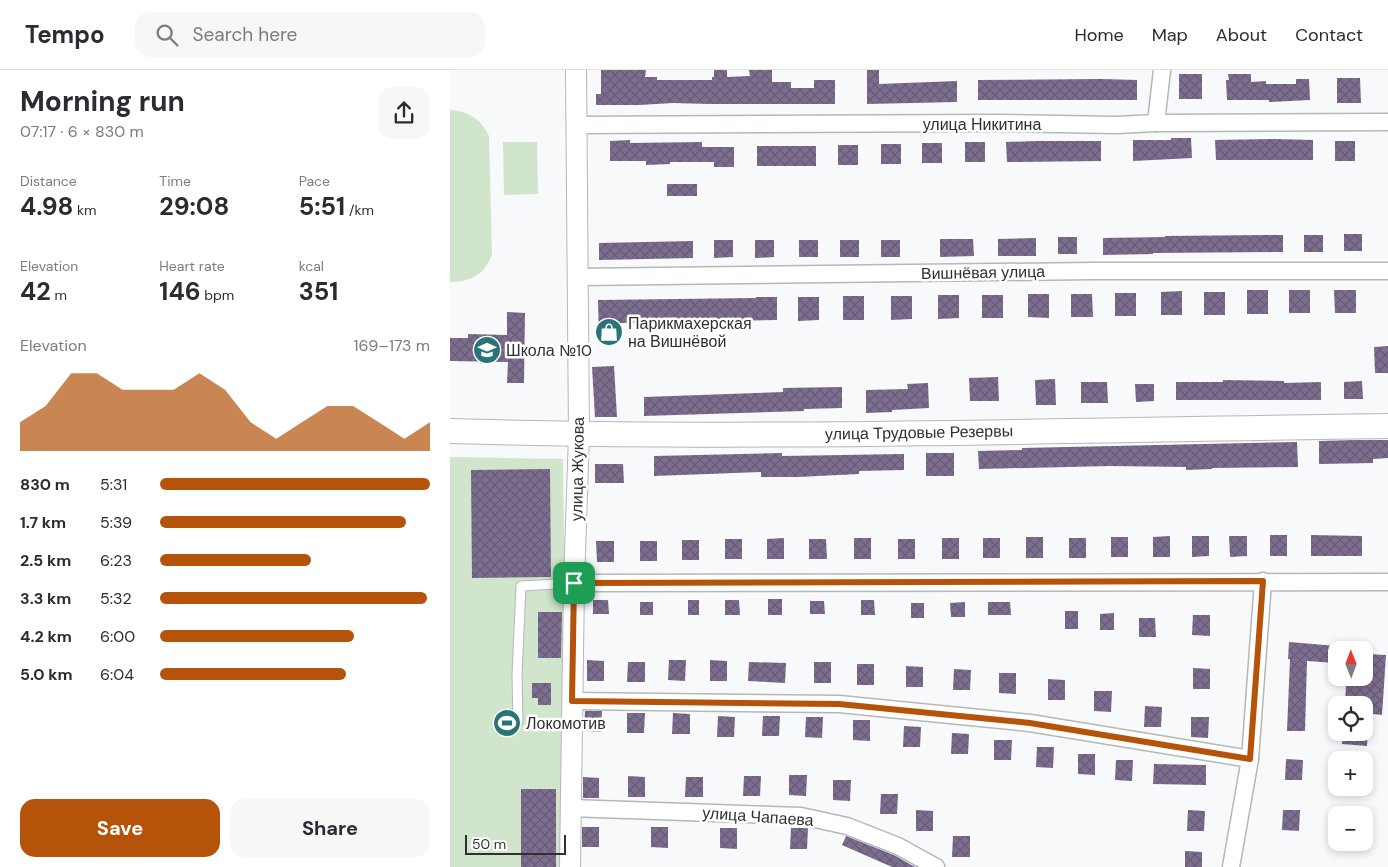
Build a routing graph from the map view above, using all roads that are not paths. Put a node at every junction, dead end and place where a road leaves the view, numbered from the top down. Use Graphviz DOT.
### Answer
graph roads {
  1 [pos="576,70"];
  2 [pos="1162,70"];
  3 [pos="1388,122"];
  4 [pos="1156,123"];
  5 [pos="576,125"];
  6 [pos="1388,271"];
  7 [pos="578,277"];
  8 [pos="1388,426"];
  9 [pos="450,431"];
  10 [pos="579,435"];
  11 [pos="1263,581"];
  12 [pos="1388,582"];
  13 [pos="574,583"];
  14 [pos="572,701"];
  15 [pos="518,721"];
  16 [pos="1250,759"];
  17 [pos="570,808"];
  18 [pos="570,867"];
  19 [pos="936,867"];
  20 [pos="1230,867"];
  1 -- 5 [label="street, улица Жукова"];
  2 -- 4 [label="street"];
  3 -- 4 [label="street, улица Никитина"];
  4 -- 5 [label="street, улица Никитина"];
  5 -- 7 [label="street, улица Жукова"];
  6 -- 7 [label="street, Вишнёвая улица"];
  7 -- 10 [label="street, улица Жукова"];
  8 -- 10 [label="main road, улица Трудовые Резервы"];
  9 -- 10 [label="main road, улица Трудовые Резервы"];
  10 -- 13 [label="street, улица Жукова"];
  11 -- 12 [label="street"];
  11 -- 13 [label="street"];
  11 -- 16 [label="street"];
  13 -- 14 [label="street, улица Жукова"];
  13 -- 15 [label="lane"];
  14 -- 16 [label="street"];
  14 -- 17 [label="street, улица Жукова"];
  16 -- 20 [label="street"];
  17 -- 18 [label="street, улица Жукова"];
  17 -- 19 [label="street, улица Чапаева"];
}
